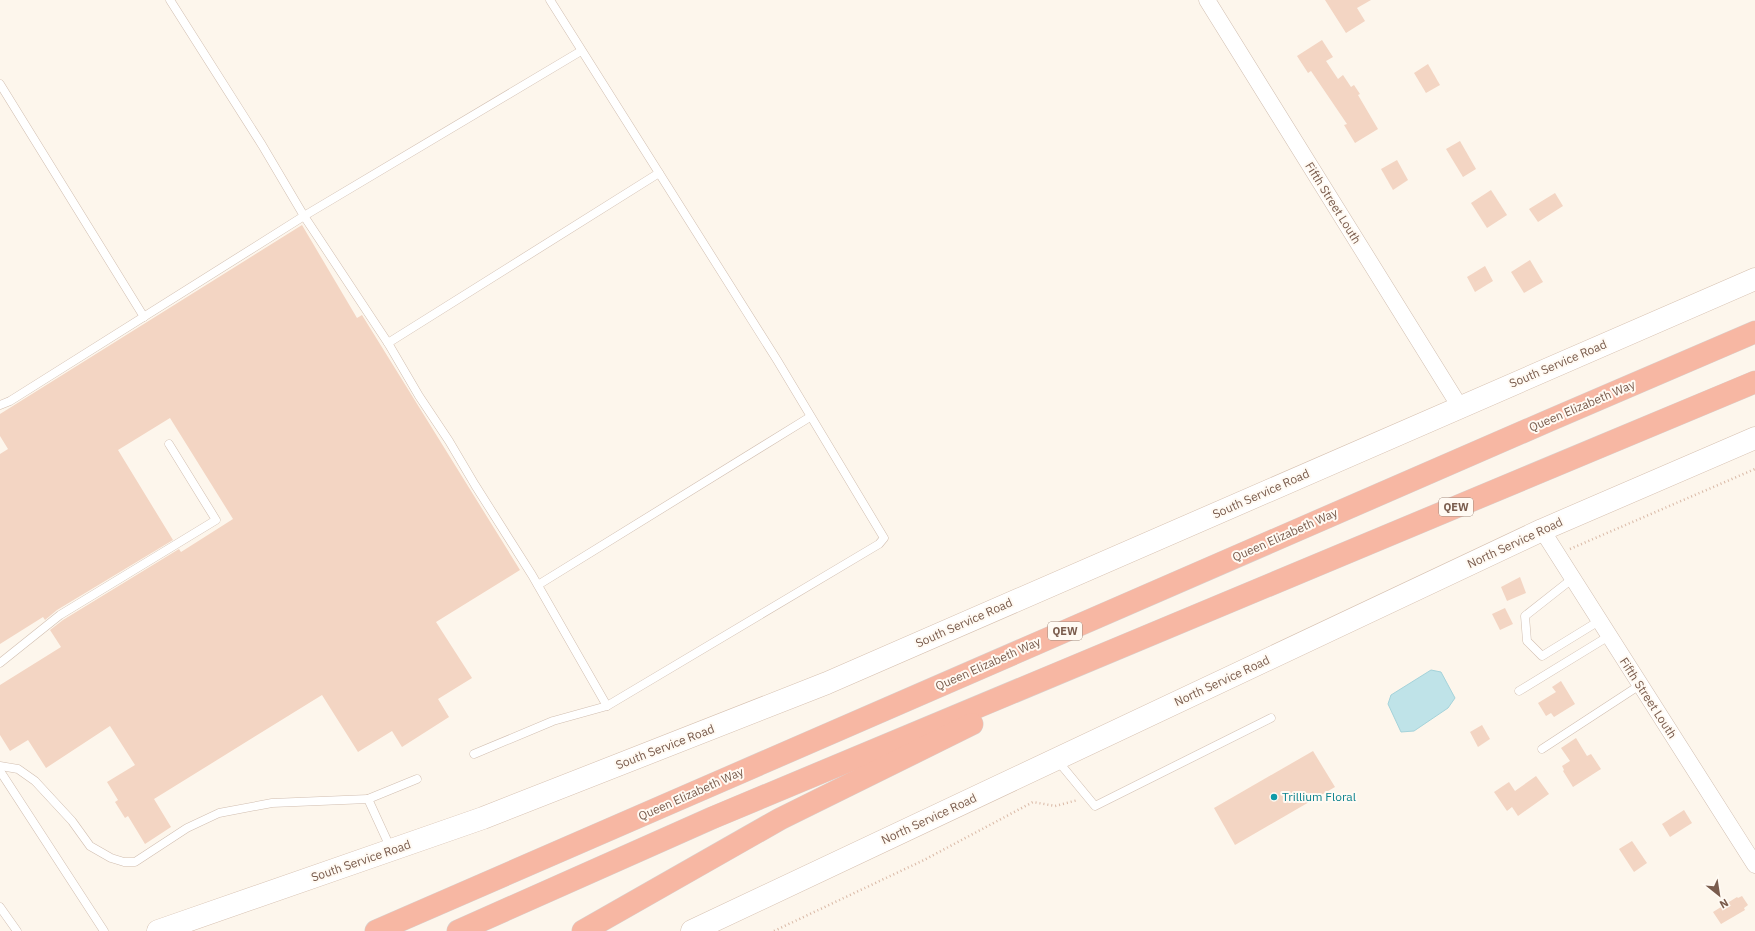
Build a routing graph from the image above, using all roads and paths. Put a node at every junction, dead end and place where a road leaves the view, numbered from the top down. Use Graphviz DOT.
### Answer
graph roads {
  1 [pos="170,0"];
  2 [pos="550,0"];
  3 [pos="1207,0"];
  4 [pos="581,50"];
  5 [pos="0,84"];
  6 [pos="659,173"];
  7 [pos="304,216"];
  8 [pos="1755,279"];
  9 [pos="144,317"];
  10 [pos="1755,332"];
  11 [pos="388,344"];
  12 [pos="1755,382"];
  13 [pos="0,405"];
  14 [pos="1460,407"];
  15 [pos="810,417"];
  16 [pos="1755,438"];
  17 [pos="169,444"];
  18 [pos="1755,469"];
  19 [pos="1542,530"];
  20 [pos="1557,555"];
  21 [pos="1572,579"];
  22 [pos="538,585"];
  23 [pos="1599,620"];
  24 [pos="1157,632"];
  25 [pos="1609,636"];
  26 [pos="0,663"];
  27 [pos="1640,685"];
  28 [pos="1519,691"];
  29 [pos="607,706"];
  30 [pos="1271,718"];
  31 [pos="1542,749"];
  32 [pos="474,754"];
  33 [pos="1056,759"];
  34 [pos="0,766"];
  35 [pos="0,771"];
  36 [pos="417,779"];
  37 [pos="1087,797"];
  38 [pos="368,800"];
  39 [pos="392,850"];
  40 [pos="1755,865"];
  41 [pos="0,907"];
  42 [pos="17,931"];
  43 [pos="104,931"];
  44 [pos="158,931"];
  45 [pos="376,931"];
  46 [pos="458,931"];
  47 [pos="583,931"];
  48 [pos="692,931"];
  49 [pos="774,931"];
  1 -- 7 [label="lane"];
  2 -- 4 [label="lane"];
  3 -- 14 [label="street, Fifth Street Louth"];
  4 -- 6 [label="lane"];
  4 -- 7 [label="lane"];
  5 -- 9 [label="lane"];
  6 -- 11 [label="lane"];
  6 -- 15 [label="lane"];
  7 -- 9 [label="lane"];
  7 -- 11 [label="lane"];
  8 -- 14 [label="street, South Service Road"];
  9 -- 13 [label="lane"];
  10 -- 45 [label="highway, Queen Elizabeth Way / QEW"];
  11 -- 22 [label="lane"];
  12 -- 24 [label="highway, QEW"];
  14 -- 39 [label="street, South Service Road"];
  15 -- 22 [label="lane"];
  15 -- 29 [label="lane"];
  16 -- 19 [label="street, North Service Road"];
  17 -- 26 [label="lane"];
  18 -- 20 [label="path"];
  19 -- 20 [label="street, Fifth Street Louth"];
  19 -- 33 [label="street, North Service Road"];
  20 -- 21 [label="street, Fifth Street Louth"];
  21 -- 23 [label="street, Fifth Street Louth"];
  21 -- 23 [label="lane"];
  22 -- 29 [label="lane"];
  23 -- 25 [label="street, Fifth Street Louth"];
  24 -- 46 [label="highway, QEW"];
  24 -- 47 [label="highway"];
  25 -- 27 [label="street, Fifth Street Louth"];
  25 -- 28 [label="lane"];
  27 -- 31 [label="lane"];
  27 -- 40 [label="street, Fifth Street Louth"];
  29 -- 32 [label="lane"];
  30 -- 37 [label="lane"];
  33 -- 37 [label="lane"];
  33 -- 48 [label="street, North Service Road"];
  34 -- 38 [label="lane"];
  35 -- 43 [label="lane"];
  36 -- 38 [label="lane"];
  37 -- 49 [label="path"];
  38 -- 39 [label="lane"];
  39 -- 44 [label="street, South Service Road"];
  41 -- 42 [label="lane"];
}
